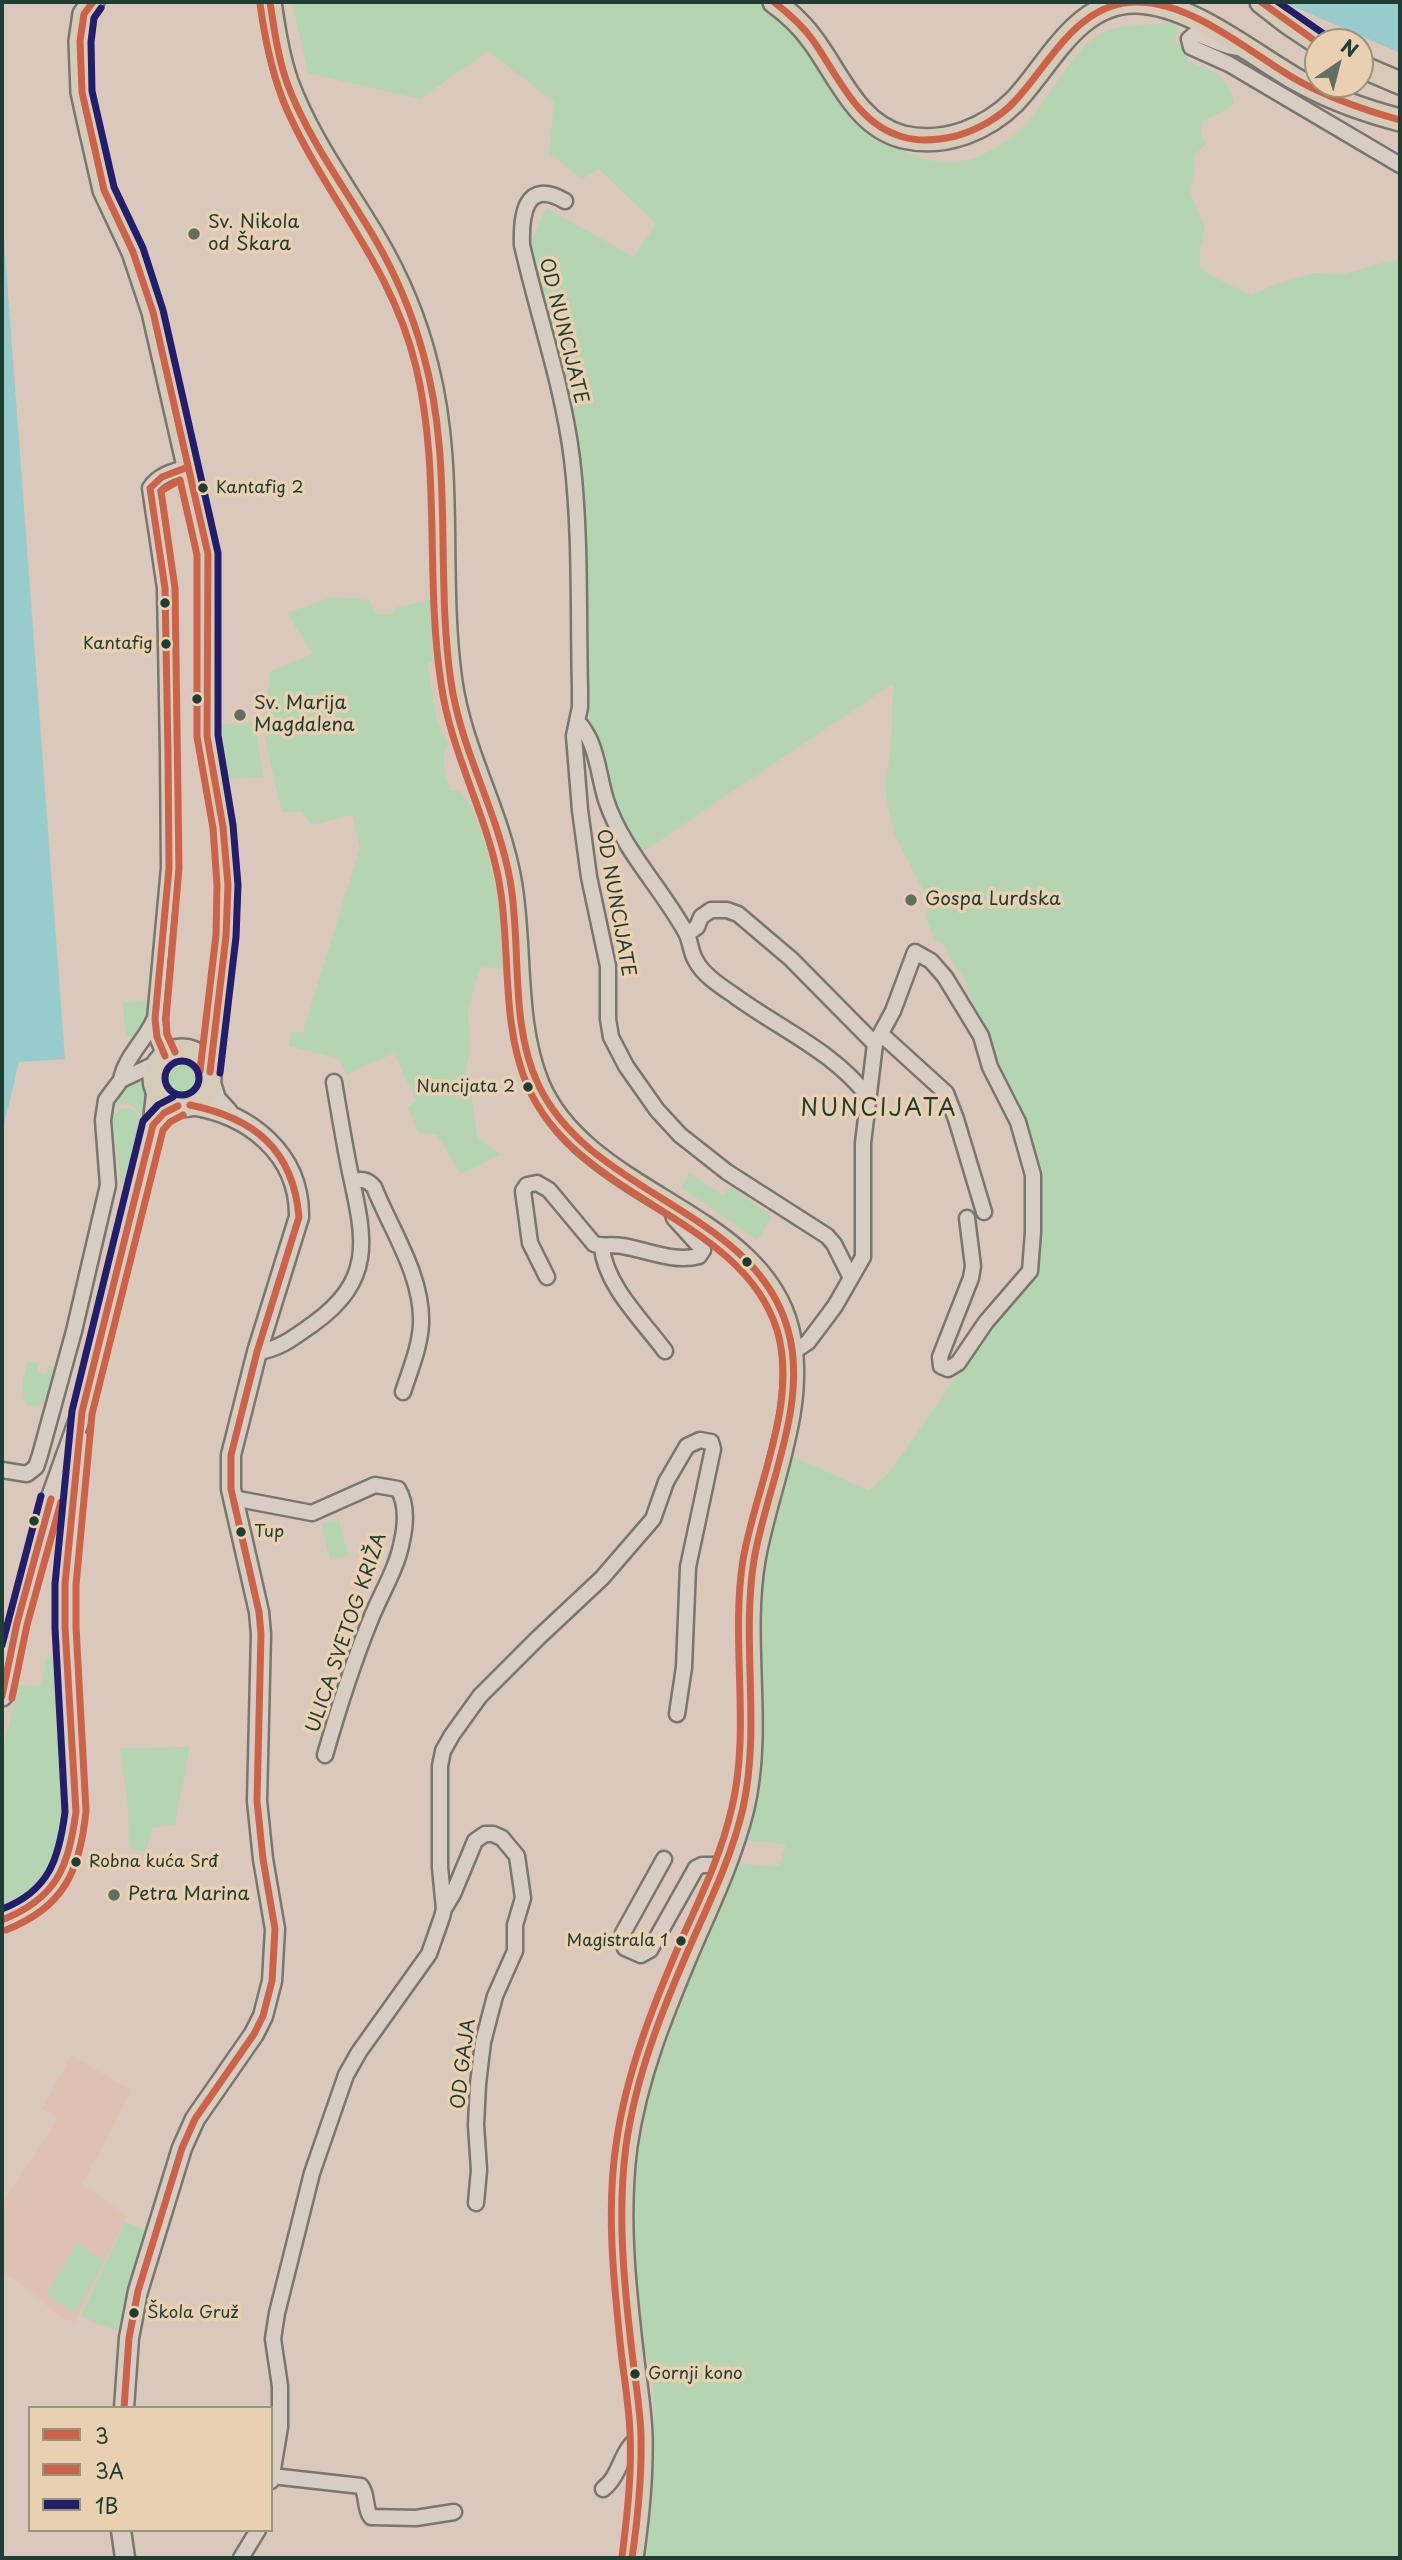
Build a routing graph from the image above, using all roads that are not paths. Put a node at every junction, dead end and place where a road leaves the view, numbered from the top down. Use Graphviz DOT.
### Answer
graph roads {
  1 [pos="93,2"];
  2 [pos="270,2"];
  3 [pos="774,2"];
  4 [pos="1261,2"];
  5 [pos="1304,33"];
  6 [pos="1244,48"];
  7 [pos="1374,72"];
  8 [pos="1400,83"];
  9 [pos="1400,120"];
  10 [pos="1400,165"];
  11 [pos="565,201"];
  12 [pos="188,467"];
  13 [pos="577,721"];
  14 [pos="687,934"];
  15 [pos="217,1014"];
  16 [pos="155,1019"];
  17 [pos="878,1039"];
  18 [pos="187,1051"];
  19 [pos="162,1059"];
  20 [pos="210,1076"];
  21 [pos="127,1077"];
  22 [pos="334,1082"];
  23 [pos="156,1088"];
  24 [pos="869,1098"];
  25 [pos="184,1105"];
  26 [pos="231,1115"];
  27 [pos="153,1125"];
  28 [pos="352,1181"];
  29 [pos="671,1206"];
  30 [pos="984,1213"];
  31 [pos="967,1218"];
  32 [pos="602,1247"];
  33 [pos="547,1277"];
  34 [pos="851,1278"];
  35 [pos="665,1351"];
  36 [pos="257,1352"];
  37 [pos="792,1353"];
  38 [pos="403,1392"];
  39 [pos="82,1412"];
  40 [pos="2,1470"];
  41 [pos="233,1498"];
  42 [pos="37,1549"];
  43 [pos="68,1556"];
  44 [pos="2,1696"];
  45 [pos="677,1714"];
  46 [pos="325,1755"];
  47 [pos="664,1859"];
  48 [pos="726,1864"];
  49 [pos="444,1909"];
  50 [pos="2,1920"];
  51 [pos="476,2203"];
  52 [pos="124,2406"];
  53 [pos="641,2437"];
  54 [pos="273,2472"];
  55 [pos="273,2479"];
  56 [pos="603,2489"];
  57 [pos="454,2512"];
  58 [pos="121,2532"];
  59 [pos="257,2532"];
  60 [pos="125,2558"];
  61 [pos="241,2558"];
  62 [pos="632,2558"];
  1 -- 12 [label="main road"];
  2 -- 29 [label="main road"];
  3 -- 6 [label="main road"];
  4 -- 5 [label="main road"];
  6 -- 9 [label="main road"];
  6 -- 10 [label="street"];
  7 -- 8 [label="main road"];
  11 -- 13 [label="street, OD NUNCIJATE"];
  12 -- 15 [label="main road"];
  12 -- 16 [label="street"];
  13 -- 14 [label="street, OD NUNCIJATE"];
  13 -- 34 [label="street, OD NUNCIJATE"];
  14 -- 17 [label="street"];
  14 -- 24 [label="street, OD NUNCIJATE"];
  15 -- 18 [label="main road"];
  15 -- 20 [label="main road"];
  16 -- 19 [label="street"];
  16 -- 21 [label="street"];
  17 -- 24 [label="street"];
  17 -- 30 [label="street"];
  17 -- 31 [label="street"];
  18 -- 19 [label="main road"];
  18 -- 20 [label="main road"];
  19 -- 21 [label="street"];
  19 -- 23 [label="main road"];
  20 -- 25 [label="main road"];
  20 -- 26 [label="street"];
  21 -- 23 [label="street"];
  21 -- 40 [label="street"];
  22 -- 28 [label="street"];
  23 -- 25 [label="main road"];
  23 -- 27 [label="main road"];
  24 -- 34 [label="street"];
  25 -- 26 [label="street"];
  25 -- 27 [label="main road"];
  26 -- 36 [label="street"];
  27 -- 39 [label="main road"];
  28 -- 36 [label="street"];
  28 -- 38 [label="street"];
  29 -- 32 [label="street"];
  29 -- 37 [label="main road"];
  32 -- 33 [label="street"];
  32 -- 35 [label="street"];
  34 -- 37 [label="street"];
  36 -- 41 [label="street"];
  37 -- 48 [label="main road"];
  39 -- 42 [label="main road"];
  39 -- 43 [label="main road"];
  41 -- 46 [label="street, ULICA SVETOG KRIŽA"];
  41 -- 52 [label="street"];
  42 -- 43 [label="main road"];
  42 -- 44 [label="main road"];
  43 -- 50 [label="main road"];
  45 -- 49 [label="street"];
  47 -- 48 [label="street"];
  48 -- 53 [label="main road"];
  49 -- 51 [label="street, OD GAJA"];
  49 -- 54 [label="street"];
  53 -- 56 [label="street"];
  53 -- 62 [label="main road"];
  55 -- 57 [label="street"];
  58 -- 60 [label="street"];
  59 -- 61 [label="street"];
}
